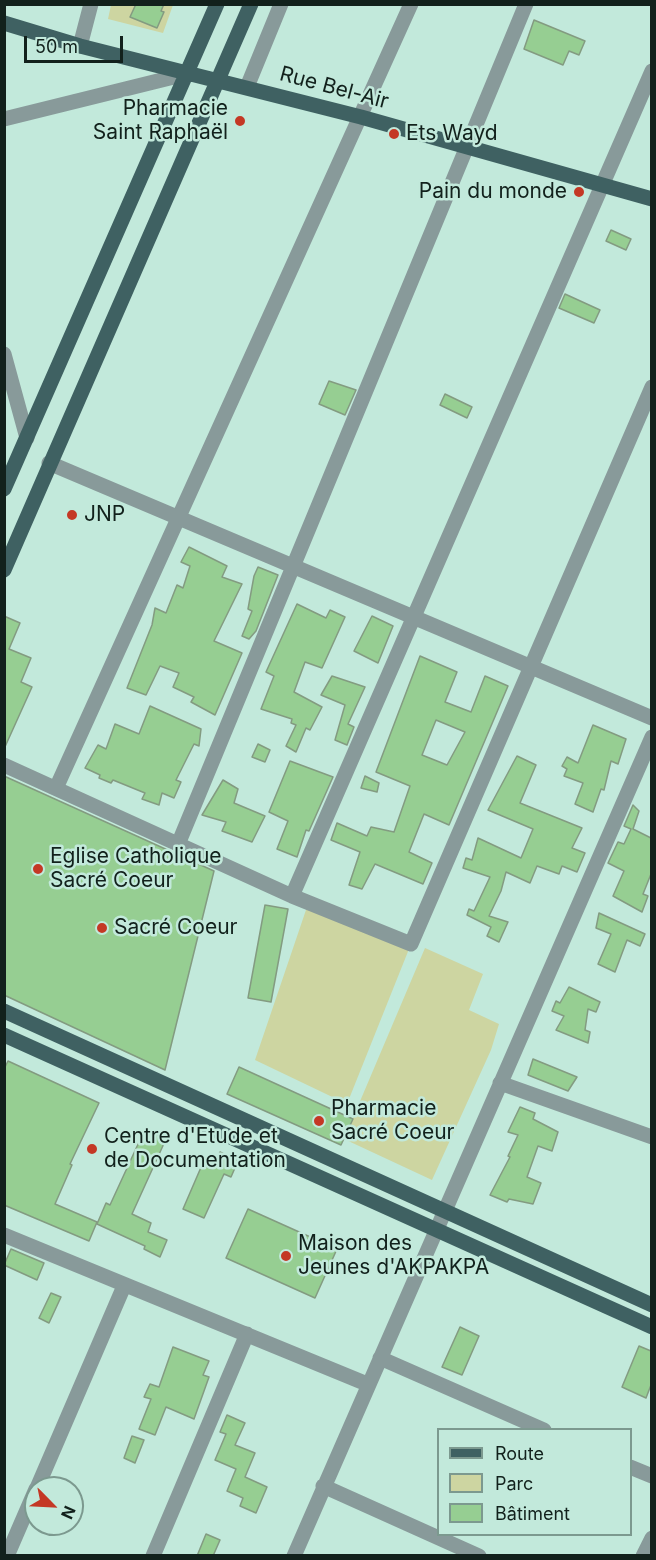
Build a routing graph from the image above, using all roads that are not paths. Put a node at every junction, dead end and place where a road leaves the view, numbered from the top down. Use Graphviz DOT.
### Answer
graph roads {
  1 [pos="91,4"];
  2 [pos="217,4"];
  3 [pos="251,4"];
  4 [pos="281,4"];
  5 [pos="411,4"];
  6 [pos="526,4"];
  7 [pos="4,23"];
  8 [pos="80,46"];
  9 [pos="651,70"];
  10 [pos="186,74"];
  11 [pos="219,81"];
  12 [pos="247,87"];
  13 [pos="361,117"];
  14 [pos="4,119"];
  15 [pos="466,147"];
  16 [pos="602,183"];
  17 [pos="651,199"];
  18 [pos="4,354"];
  19 [pos="651,387"];
  20 [pos="27,438"];
  21 [pos="49,463"];
  22 [pos="4,489"];
  23 [pos="180,519"];
  24 [pos="294,567"];
  25 [pos="4,570"];
  26 [pos="414,618"];
  27 [pos="531,667"];
  28 [pos="651,718"];
  29 [pos="651,737"];
  30 [pos="648,760"];
  31 [pos="4,765"];
  32 [pos="57,786"];
  33 [pos="179,842"];
  34 [pos="292,896"];
  35 [pos="4,1011"];
  36 [pos="4,1035"];
  37 [pos="500,1083"];
  38 [pos="651,1137"];
  39 [pos="443,1211"];
  40 [pos="436,1231"];
  41 [pos="5,1236"];
  42 [pos="124,1286"];
  43 [pos="651,1305"];
  44 [pos="651,1327"];
  45 [pos="247,1334"];
  46 [pos="380,1358"];
  47 [pos="367,1384"];
  48 [pos="539,1428"];
  49 [pos="632,1468"];
  50 [pos="42,1476"];
  51 [pos="651,1476"];
  52 [pos="323,1485"];
  53 [pos="24,1517"];
  54 [pos="651,1538"];
  55 [pos="7,1556"];
  56 [pos="153,1556"];
  57 [pos="294,1556"];
  58 [pos="479,1556"];
  59 [pos="643,1556"];
  1 -- 8 [label="street"];
  2 -- 10 [label="main road"];
  3 -- 11 [label="main road"];
  4 -- 12 [label="street"];
  5 -- 13 [label="street"];
  6 -- 15 [label="street"];
  7 -- 8 [label="main road, Rue Bel-Air"];
  8 -- 10 [label="main road, Rue Bel-Air"];
  9 -- 16 [label="street"];
  10 -- 11 [label="main road, Rue Bel-Air"];
  10 -- 14 [label="street"];
  10 -- 20 [label="main road"];
  11 -- 12 [label="main road, Rue Bel-Air"];
  11 -- 21 [label="main road"];
  12 -- 13 [label="main road, Rue Bel-Air"];
  13 -- 15 [label="main road, Rue Bel-Air"];
  13 -- 23 [label="street"];
  15 -- 16 [label="main road, Rue Bel-Air"];
  15 -- 24 [label="street"];
  16 -- 17 [label="main road, Rue Bel-Air"];
  16 -- 26 [label="street"];
  18 -- 20 [label="street"];
  19 -- 27 [label="street"];
  20 -- 22 [label="main road"];
  21 -- 23 [label="street"];
  21 -- 25 [label="main road"];
  23 -- 24 [label="street"];
  23 -- 32 [label="street"];
  24 -- 26 [label="street"];
  24 -- 33 [label="street"];
  26 -- 27 [label="street"];
  26 -- 34 [label="street"];
  27 -- 28 [label="street"];
  27 -- 34 [label="street"];
  29 -- 30 [label="street"];
  30 -- 37 [label="street"];
  31 -- 32 [label="street"];
  32 -- 33 [label="street"];
  33 -- 34 [label="street"];
  35 -- 39 [label="main road"];
  36 -- 40 [label="main road"];
  37 -- 38 [label="street"];
  37 -- 39 [label="street"];
  39 -- 40 [label="street"];
  39 -- 43 [label="main road"];
  40 -- 44 [label="main road"];
  40 -- 46 [label="street"];
  41 -- 42 [label="street"];
  42 -- 45 [label="street"];
  42 -- 50 [label="street"];
  45 -- 47 [label="street"];
  45 -- 56 [label="street"];
  46 -- 47 [label="street"];
  46 -- 48 [label="street"];
  47 -- 52 [label="street"];
  49 -- 51 [label="street"];
  52 -- 57 [label="street"];
  52 -- 58 [label="street"];
  53 -- 55 [label="street"];
  54 -- 59 [label="street"];
}
